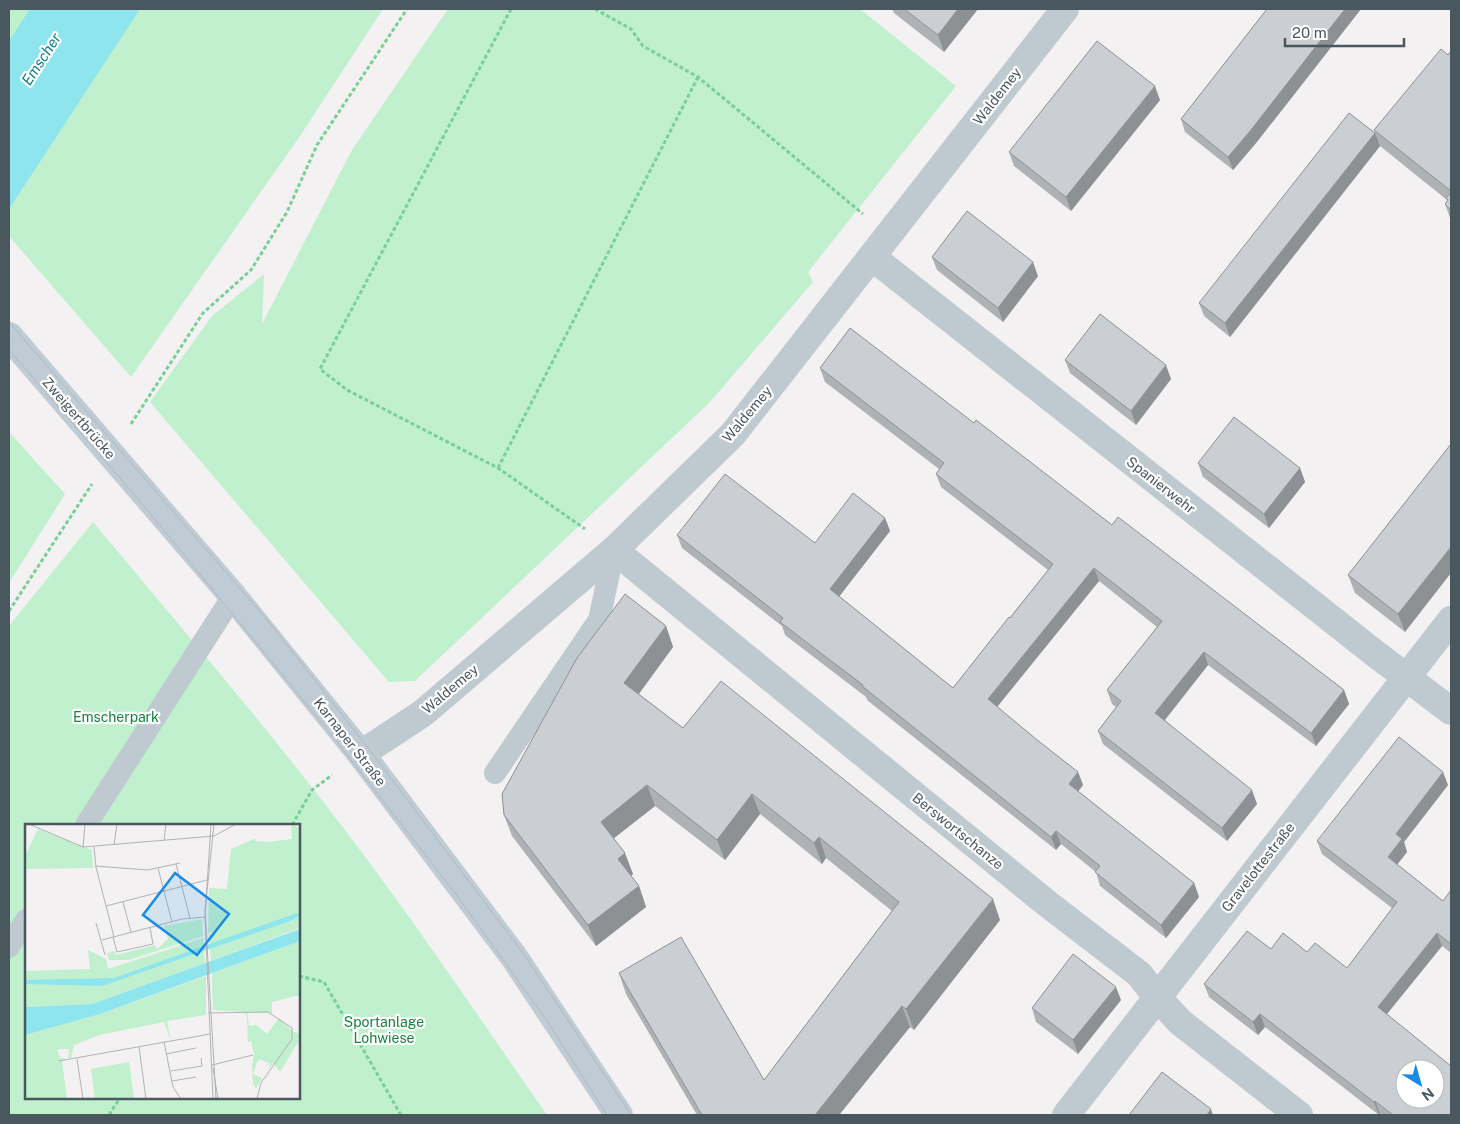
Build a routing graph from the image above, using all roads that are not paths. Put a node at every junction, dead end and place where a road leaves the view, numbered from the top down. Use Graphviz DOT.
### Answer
graph roads {
  1 [pos="1065,9"];
  2 [pos="872,258"];
  3 [pos="9,336"];
  4 [pos="614,550"];
  5 [pos="233,596"];
  6 [pos="1451,620"];
  7 [pos="1407,677"];
  8 [pos="1451,710"];
  9 [pos="361,754"];
  10 [pos="495,773"];
  11 [pos="87,824"];
  12 [pos="25,922"];
  13 [pos="9,947"];
  14 [pos="1157,997"];
  15 [pos="619,1115"];
  16 [pos="1066,1115"];
  17 [pos="1299,1115"];
  1 -- 2 [label="street, Waldemey"];
  2 -- 4 [label="street, Waldemey"];
  2 -- 7 [label="street, Spanierwehr"];
  3 -- 5 [label="main road, Zweigertbrücke"];
  4 -- 9 [label="street, Waldemey"];
  4 -- 10 [label="lane"];
  4 -- 14 [label="street, Berswortschanze"];
  5 -- 9 [label="main road, Karnaper Straße"];
  5 -- 11 [label="lane"];
  6 -- 7 [label="street, Gravelottestraße"];
  7 -- 8 [label="street, Spanierwehr"];
  7 -- 14 [label="street, Gravelottestraße"];
  9 -- 15 [label="main road, Karnaper Straße"];
  12 -- 13 [label="lane"];
  14 -- 16 [label="street, Gravelottestraße"];
  14 -- 17 [label="street, Berswortschanze"];
}
